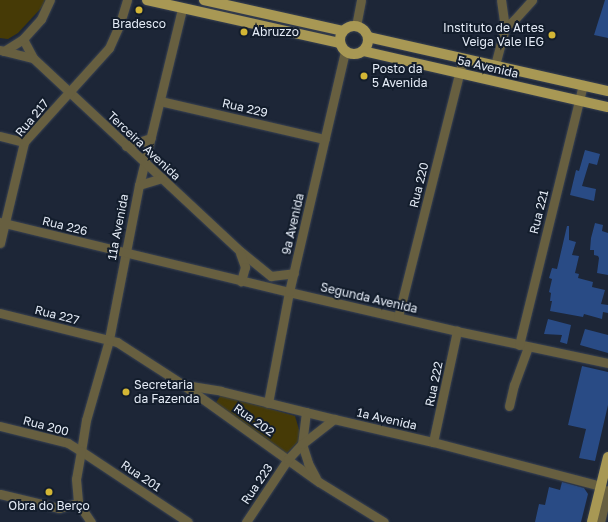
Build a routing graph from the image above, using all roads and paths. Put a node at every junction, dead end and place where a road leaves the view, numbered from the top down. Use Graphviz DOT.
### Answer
graph roads {
  1 [pos="50,0"];
  2 [pos="126,0"];
  3 [pos="147,0"];
  4 [pos="204,0"];
  5 [pos="361,0"];
  6 [pos="500,0"];
  7 [pos="532,0"];
  8 [pos="182,9"];
  9 [pos="356,26"];
  10 [pos="505,28"];
  11 [pos="343,31"];
  12 [pos="368,37"];
  13 [pos="23,40"];
  14 [pos="342,47"];
  15 [pos="2,50"];
  16 [pos="363,51"];
  17 [pos="33,58"];
  18 [pos="463,58"];
  19 [pos="495,65"];
  20 [pos="460,73"];
  21 [pos="583,85"];
  22 [pos="608,90"];
  23 [pos="70,91"];
  24 [pos="579,100"];
  25 [pos="160,101"];
  26 [pos="608,107"];
  27 [pos="0,136"];
  28 [pos="151,138"];
  29 [pos="325,139"];
  30 [pos="24,142"];
  31 [pos="126,146"];
  32 [pos="145,162"];
  33 [pos="162,178"];
  34 [pos="139,185"];
  35 [pos="2,223"];
  36 [pos="0,243"];
  37 [pos="240,251"];
  38 [pos="125,254"];
  39 [pos="258,266"];
  40 [pos="294,273"];
  41 [pos="241,281"];
  42 [pos="254,284"];
  43 [pos="289,292"];
  44 [pos="0,313"];
  45 [pos="398,317"];
  46 [pos="457,331"];
  47 [pos="109,340"];
  48 [pos="523,346"];
  49 [pos="608,363"];
  50 [pos="182,384"];
  51 [pos="221,391"];
  52 [pos="268,403"];
  53 [pos="211,405"];
  54 [pos="509,406"];
  55 [pos="306,412"];
  56 [pos="334,419"];
  57 [pos="0,426"];
  58 [pos="433,442"];
  59 [pos="302,444"];
  60 [pos="81,451"];
  61 [pos="608,457"];
  62 [pos="288,459"];
  63 [pos="606,475"];
  64 [pos="586,481"];
  65 [pos="319,482"];
  66 [pos="606,488"];
  67 [pos="0,494"];
  68 [pos="78,504"];
  69 [pos="91,522"];
  70 [pos="188,522"];
  71 [pos="246,522"];
  72 [pos="384,522"];
  73 [pos="592,522"];
  74 [pos="600,522"];
  1 -- 13 [label="street"];
  2 -- 23 [label="street, Rua 217"];
  3 -- 8 [label="main road"];
  4 -- 11 [label="main road"];
  5 -- 9 [label="street"];
  6 -- 10 [label="street"];
  7 -- 10 [label="street"];
  8 -- 14 [label="main road"];
  8 -- 25 [label="street, 11ª Avenida"];
  9 -- 11 [label="main road"];
  9 -- 12 [label="main road"];
  10 -- 19 [label="street"];
  11 -- 14 [label="main road"];
  12 -- 16 [label="main road"];
  12 -- 18 [label="main road, 5ª Avenida"];
  13 -- 15 [label="street"];
  13 -- 17 [label="street, Terceira Avenida"];
  14 -- 16 [label="main road"];
  14 -- 29 [label="street, 9ª Avenida"];
  15 -- 17 [label="street, Terceira Avenida"];
  16 -- 20 [label="main road, 5ª Avenida"];
  17 -- 23 [label="street, Terceira Avenida"];
  18 -- 19 [label="main road, 5ª Avenida"];
  18 -- 20 [label="street, Rua 220"];
  19 -- 21 [label="main road, 5ª Avenida"];
  20 -- 24 [label="main road, 5ª Avenida"];
  20 -- 45 [label="street, Rua 220"];
  21 -- 22 [label="main road, 5ª Avenida"];
  21 -- 24 [label="street, Rua 221"];
  23 -- 30 [label="street, Rua 217"];
  23 -- 31 [label="street, Terceira Avenida"];
  24 -- 26 [label="main road, 5ª Avenida"];
  24 -- 48 [label="street, Rua 221"];
  25 -- 28 [label="street, 11ª Avenida"];
  25 -- 29 [label="street, Rua 229"];
  27 -- 30 [label="street"];
  28 -- 31 [label="street"];
  28 -- 32 [label="street, 11ª Avenida"];
  29 -- 40 [label="street, 9ª Avenida"];
  30 -- 35 [label="street, Rua 217"];
  31 -- 32 [label="street, Terceira Avenida"];
  32 -- 33 [label="street, Terceira Avenida"];
  32 -- 34 [label="street, 11ª Avenida"];
  33 -- 34 [label="street"];
  33 -- 37 [label="street, Terceira Avenida"];
  34 -- 38 [label="street, 11ª Avenida"];
  35 -- 36 [label="street, Rua 217"];
  35 -- 38 [label="street, Rua 226"];
  37 -- 39 [label="street, Terceira Avenida"];
  37 -- 41 [label="street"];
  38 -- 41 [label="street, Segunda Avenida"];
  38 -- 47 [label="street, 11ª Avenida"];
  39 -- 40 [label="street, Terceira Avenida"];
  39 -- 42 [label="street"];
  40 -- 43 [label="street, 9ª Avenida"];
  41 -- 42 [label="street, Segunda Avenida"];
  42 -- 43 [label="street, Segunda Avenida"];
  43 -- 45 [label="street, Segunda Avenida"];
  43 -- 52 [label="street, 9ª Avenida"];
  44 -- 47 [label="street, Rua 227"];
  45 -- 46 [label="street, Segunda Avenida"];
  46 -- 48 [label="street, Segunda Avenida"];
  46 -- 58 [label="street, Rua 222"];
  47 -- 50 [label="street, Rua 202"];
  47 -- 60 [label="street, 11ª Avenida"];
  48 -- 49 [label="street, Segunda Avenida"];
  48 -- 54 [label="street, Rua 221"];
  50 -- 51 [label="street, 1ª Avenida"];
  50 -- 53 [label="street, Rua 202"];
  51 -- 52 [label="street, 1ª Avenida"];
  51 -- 53 [label="street"];
  52 -- 55 [label="street, 1ª Avenida"];
  53 -- 62 [label="street, Rua 202"];
  55 -- 56 [label="street, 1ª Avenida"];
  55 -- 59 [label="street"];
  56 -- 58 [label="street, 1ª Avenida"];
  56 -- 59 [label="street, Rua 223"];
  57 -- 60 [label="street, Rua 200"];
  58 -- 64 [label="street, 1ª Avenida"];
  59 -- 62 [label="street, Rua 223"];
  59 -- 65 [label="street"];
  60 -- 68 [label="street"];
  60 -- 70 [label="street, Rua 201"];
  61 -- 63 [label="main road"];
  62 -- 65 [label="street, Rua 202"];
  62 -- 71 [label="street, Rua 223"];
  63 -- 64 [label="street"];
  63 -- 66 [label="main road"];
  64 -- 66 [label="street, 1ª Avenida"];
  65 -- 72 [label="street, Rua 202"];
  66 -- 73 [label="main road"];
  66 -- 74 [label="street"];
  67 -- 68 [label="street"];
  68 -- 69 [label="street"];
}
